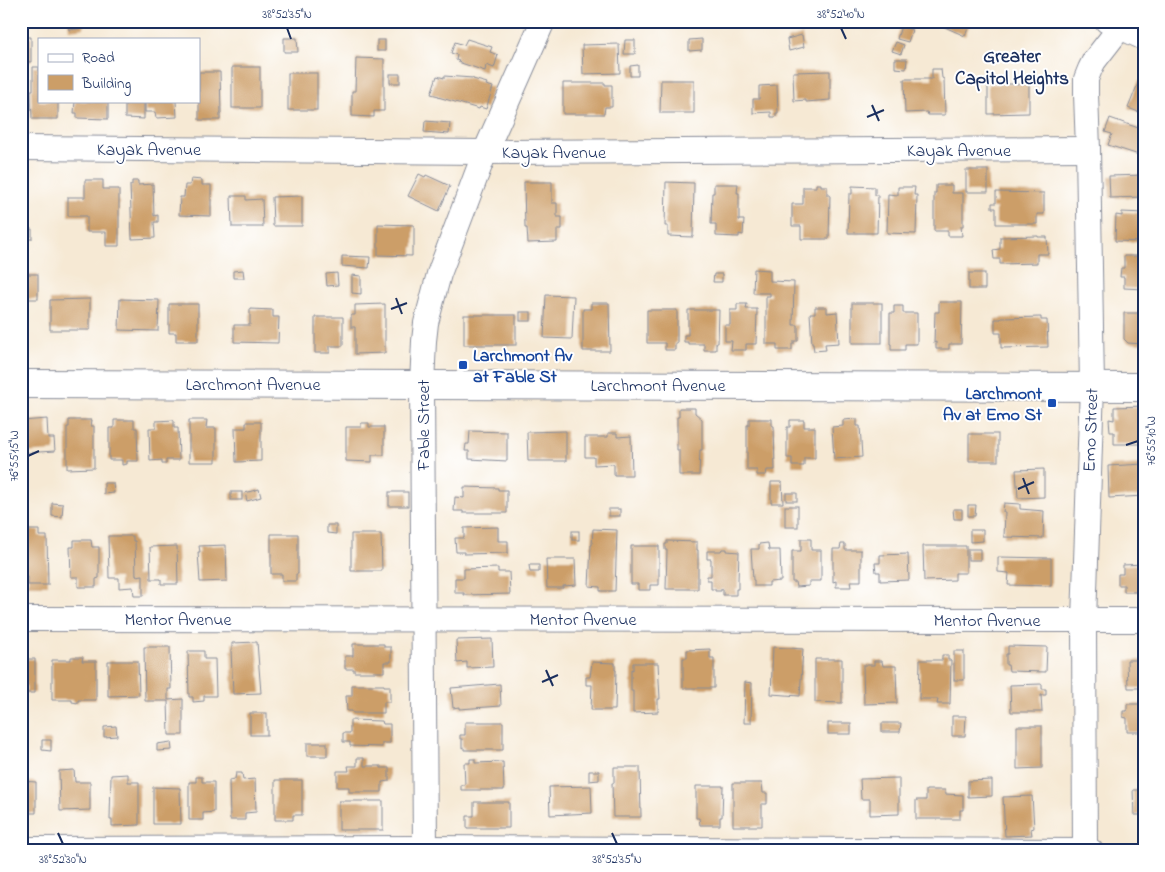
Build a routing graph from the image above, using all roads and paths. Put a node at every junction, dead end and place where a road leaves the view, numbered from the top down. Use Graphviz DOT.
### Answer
graph roads {
  1 [pos="543,21"];
  2 [pos="1117,23"];
  3 [pos="1144,38"];
  4 [pos="21,148"];
  5 [pos="1088,149"];
  6 [pos="485,152"];
  7 [pos="21,384"];
  8 [pos="422,384"];
  9 [pos="1092,386"];
  10 [pos="1144,387"];
  11 [pos="21,619"];
  12 [pos="424,619"];
  13 [pos="1084,620"];
  14 [pos="1144,620"];
  15 [pos="21,849"];
  16 [pos="425,849"];
  17 [pos="1085,851"];
  18 [pos="1091,851"];
  1 -- 6 [label="street, Fable Street"];
  2 -- 3 [label="street"];
  2 -- 5 [label="street, Emo Street"];
  4 -- 6 [label="street, Kayak Avenue"];
  5 -- 6 [label="street, Kayak Avenue"];
  5 -- 9 [label="street, Emo Street"];
  6 -- 8 [label="street, Fable Street"];
  7 -- 8 [label="street, Larchmont Avenue"];
  8 -- 9 [label="street, Larchmont Avenue"];
  8 -- 12 [label="street, Fable Street"];
  9 -- 10 [label="street, Larchmont Avenue"];
  9 -- 13 [label="street, Emo Street"];
  11 -- 12 [label="street, Mentor Avenue"];
  12 -- 13 [label="street, Mentor Avenue"];
  12 -- 16 [label="street, Fable Street"];
  13 -- 14 [label="street, Mentor Avenue"];
  13 -- 17 [label="street, Emo Street"];
  15 -- 16 [label="street"];
  16 -- 17 [label="street"];
  17 -- 18 [label="street"];
}
